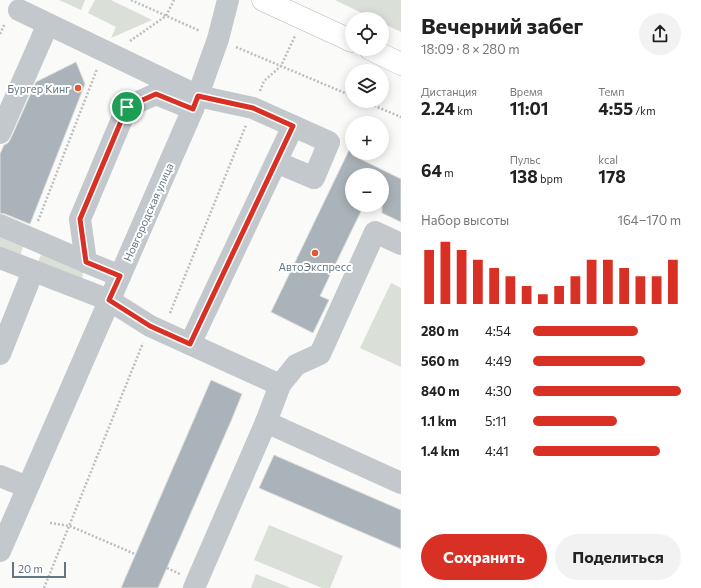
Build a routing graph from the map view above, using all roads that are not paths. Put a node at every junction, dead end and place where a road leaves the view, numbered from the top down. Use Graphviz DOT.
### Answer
graph roads {
  1 [pos="228,0"];
  2 [pos="263,0"];
  3 [pos="19,10"];
  4 [pos="48,24"];
  5 [pos="345,38"];
  6 [pos="384,56"];
  7 [pos="401,64"];
  8 [pos="196,102"];
  9 [pos="293,126"];
  10 [pos="0,133"];
  11 [pos="276,162"];
  12 [pos="0,225"];
  13 [pos="401,244"];
  14 [pos="0,258"];
  15 [pos="86,262"];
  16 [pos="33,271"];
  17 [pos="120,276"];
  18 [pos="109,300"];
  19 [pos="190,344"];
  20 [pos="0,354"];
  21 [pos="280,385"];
  22 [pos="266,422"];
  23 [pos="0,476"];
  24 [pos="401,483"];
  25 [pos="28,487"];
  26 [pos="0,551"];
  27 [pos="194,588"];
  1 -- 8 [label="street, Новгородская улица"];
  2 -- 5 [label="main road"];
  3 -- 4 [label="street"];
  4 -- 8 [label="street"];
  4 -- 10 [label="street"];
  6 -- 7 [label="main road"];
  8 -- 9 [label="street"];
  8 -- 15 [label="street"];
  8 -- 17 [label="street, Новгородская улица"];
  9 -- 11 [label="street"];
  9 -- 11 [label="street"];
  11 -- 19 [label="street"];
  12 -- 15 [label="street"];
  13 -- 21 [label="street"];
  14 -- 16 [label="street"];
  15 -- 17 [label="street"];
  16 -- 18 [label="street"];
  16 -- 20 [label="street"];
  17 -- 18 [label="street, Новгородская улица"];
  18 -- 19 [label="street"];
  18 -- 25 [label="street, Новгородская улица"];
  19 -- 21 [label="street"];
  21 -- 22 [label="street"];
  22 -- 24 [label="street"];
  22 -- 27 [label="street"];
  23 -- 25 [label="street"];
  25 -- 26 [label="street, Новгородская улица"];
}
